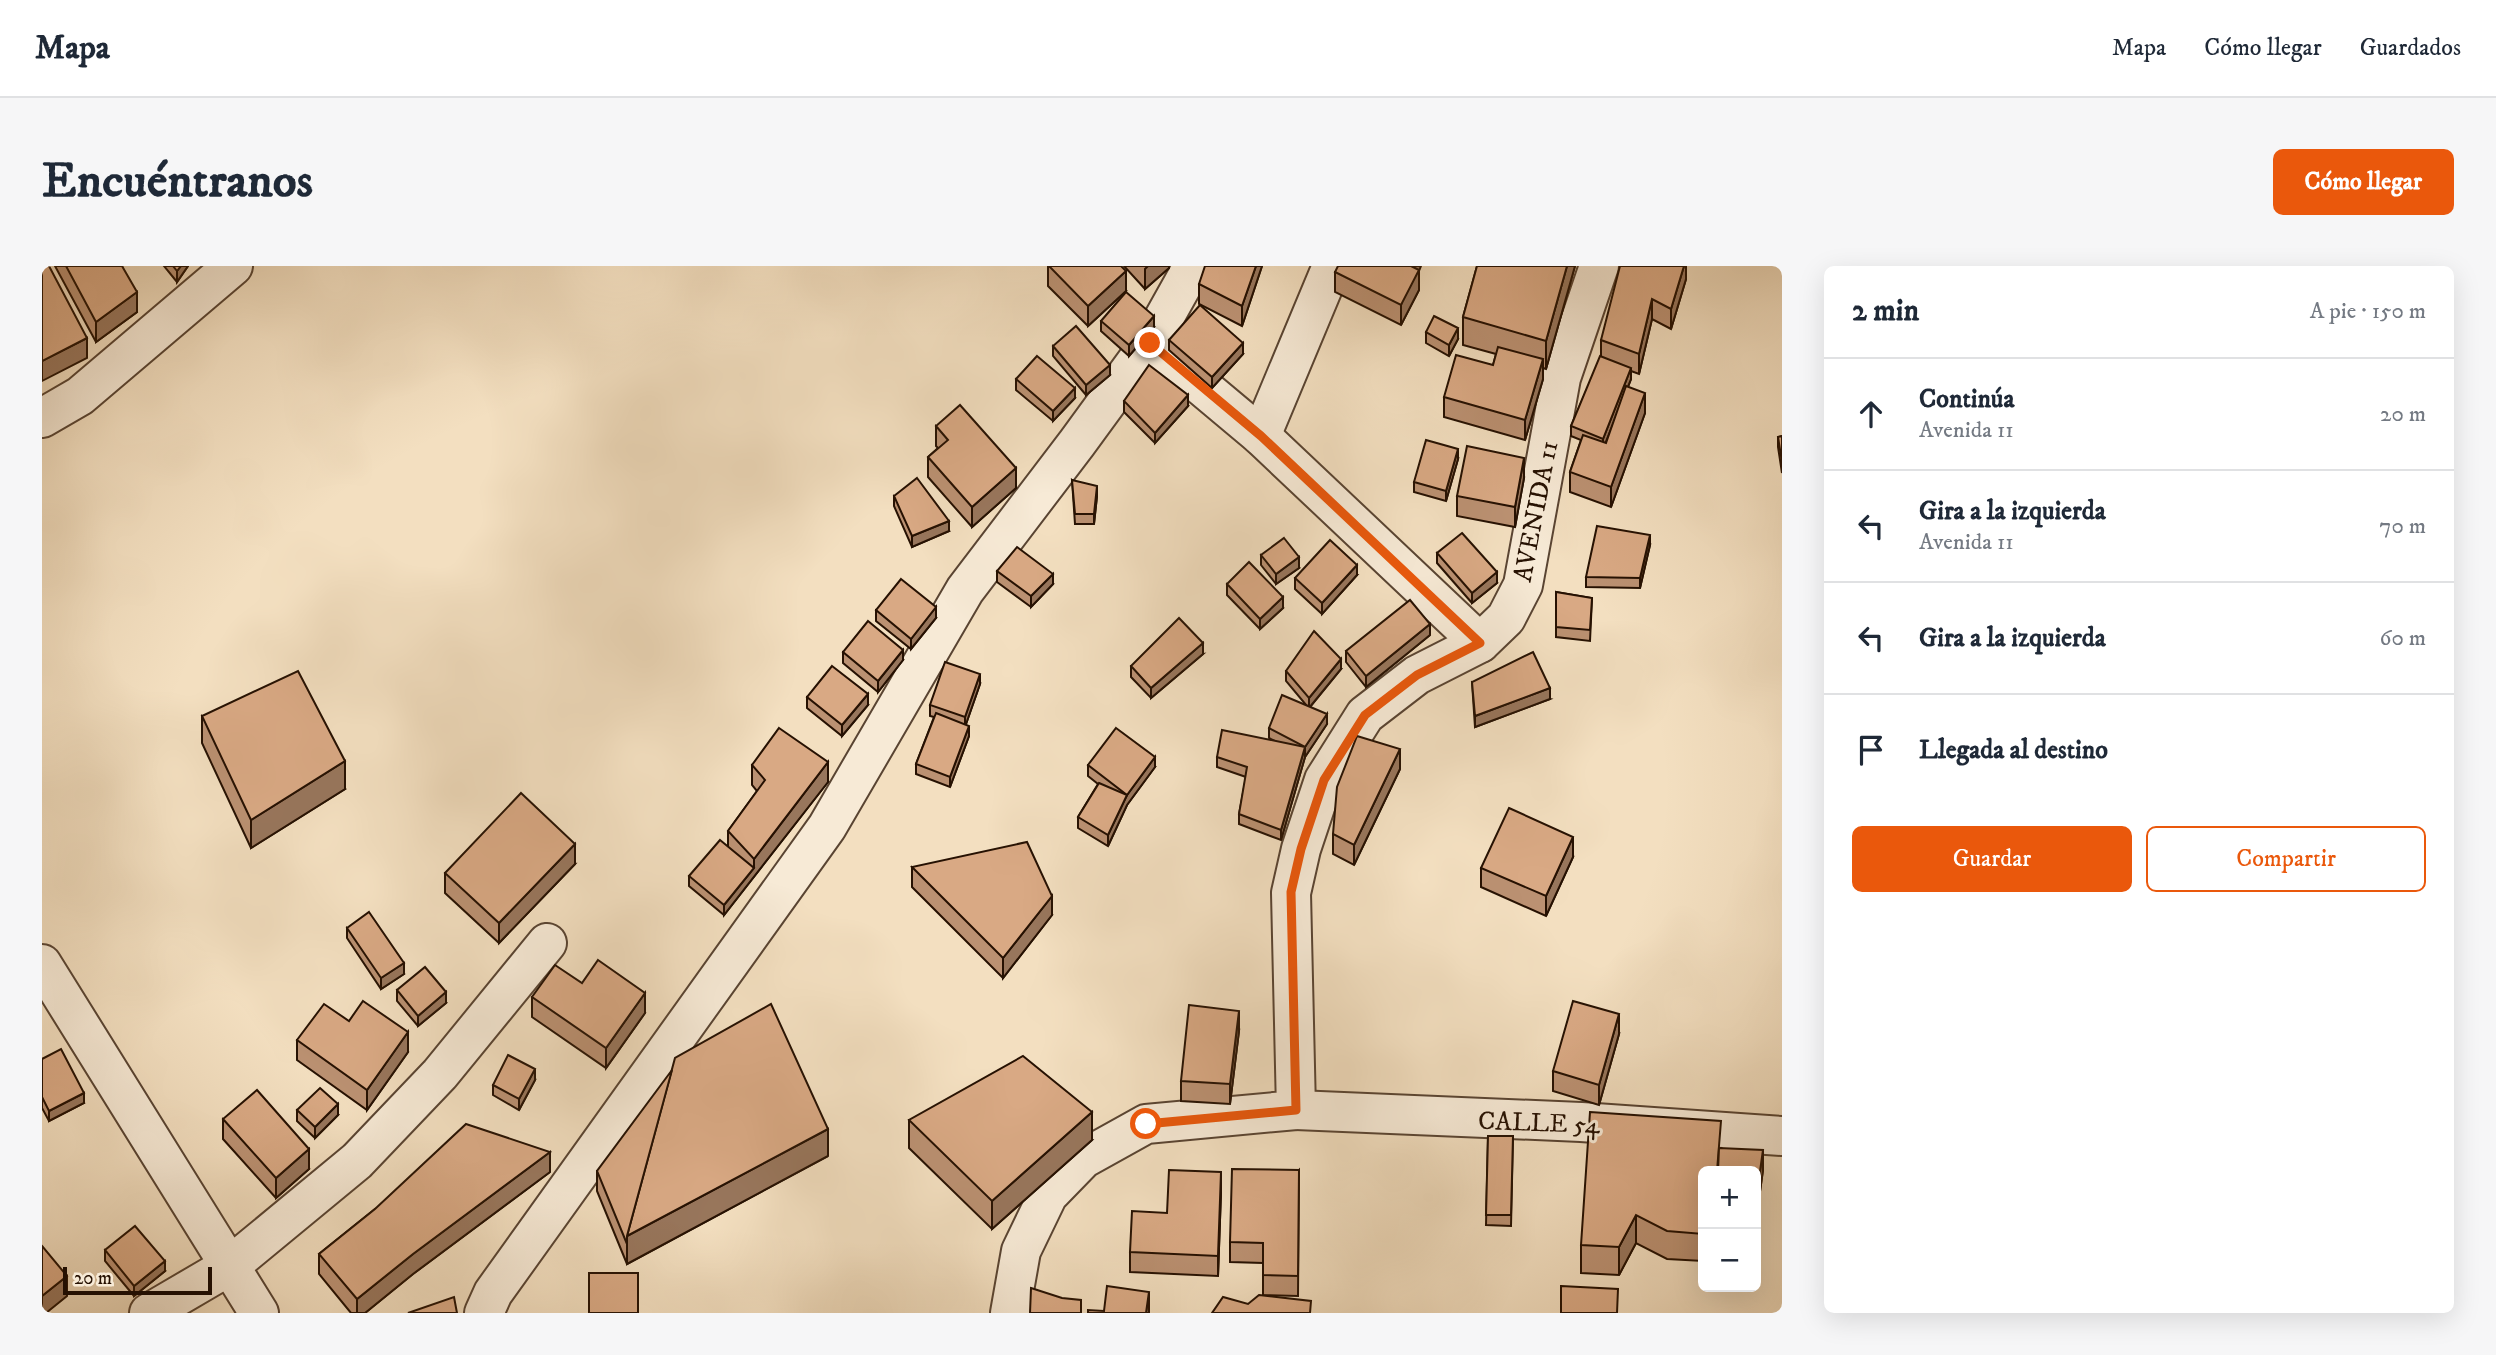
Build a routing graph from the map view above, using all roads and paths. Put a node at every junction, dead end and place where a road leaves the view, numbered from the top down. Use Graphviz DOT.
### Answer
graph roads {
  1 [pos="233,266"];
  2 [pos="1194,266"];
  3 [pos="1332,266"];
  4 [pos="1599,266"];
  5 [pos="1150,343"];
  6 [pos="42,418"];
  7 [pos="1261,436"];
  8 [pos="1480,643"];
  9 [pos="547,943"];
  10 [pos="42,964"];
  11 [pos="1296,1110"];
  12 [pos="1782,1136"];
  13 [pos="231,1265"];
  14 [pos="149,1313"];
  15 [pos="259,1313"];
  16 [pos="484,1313"];
  17 [pos="1010,1313"];
  1 -- 6 [label="street"];
  2 -- 5 [label="street"];
  3 -- 7 [label="street"];
  4 -- 8 [label="street, AVENIDA 11"];
  5 -- 7 [label="street"];
  5 -- 16 [label="street"];
  7 -- 8 [label="street"];
  8 -- 11 [label="street, AVENIDA 11"];
  9 -- 13 [label="street"];
  10 -- 13 [label="street"];
  11 -- 12 [label="street, CALLE 54"];
  11 -- 17 [label="street"];
  13 -- 14 [label="street"];
  13 -- 15 [label="street"];
}
